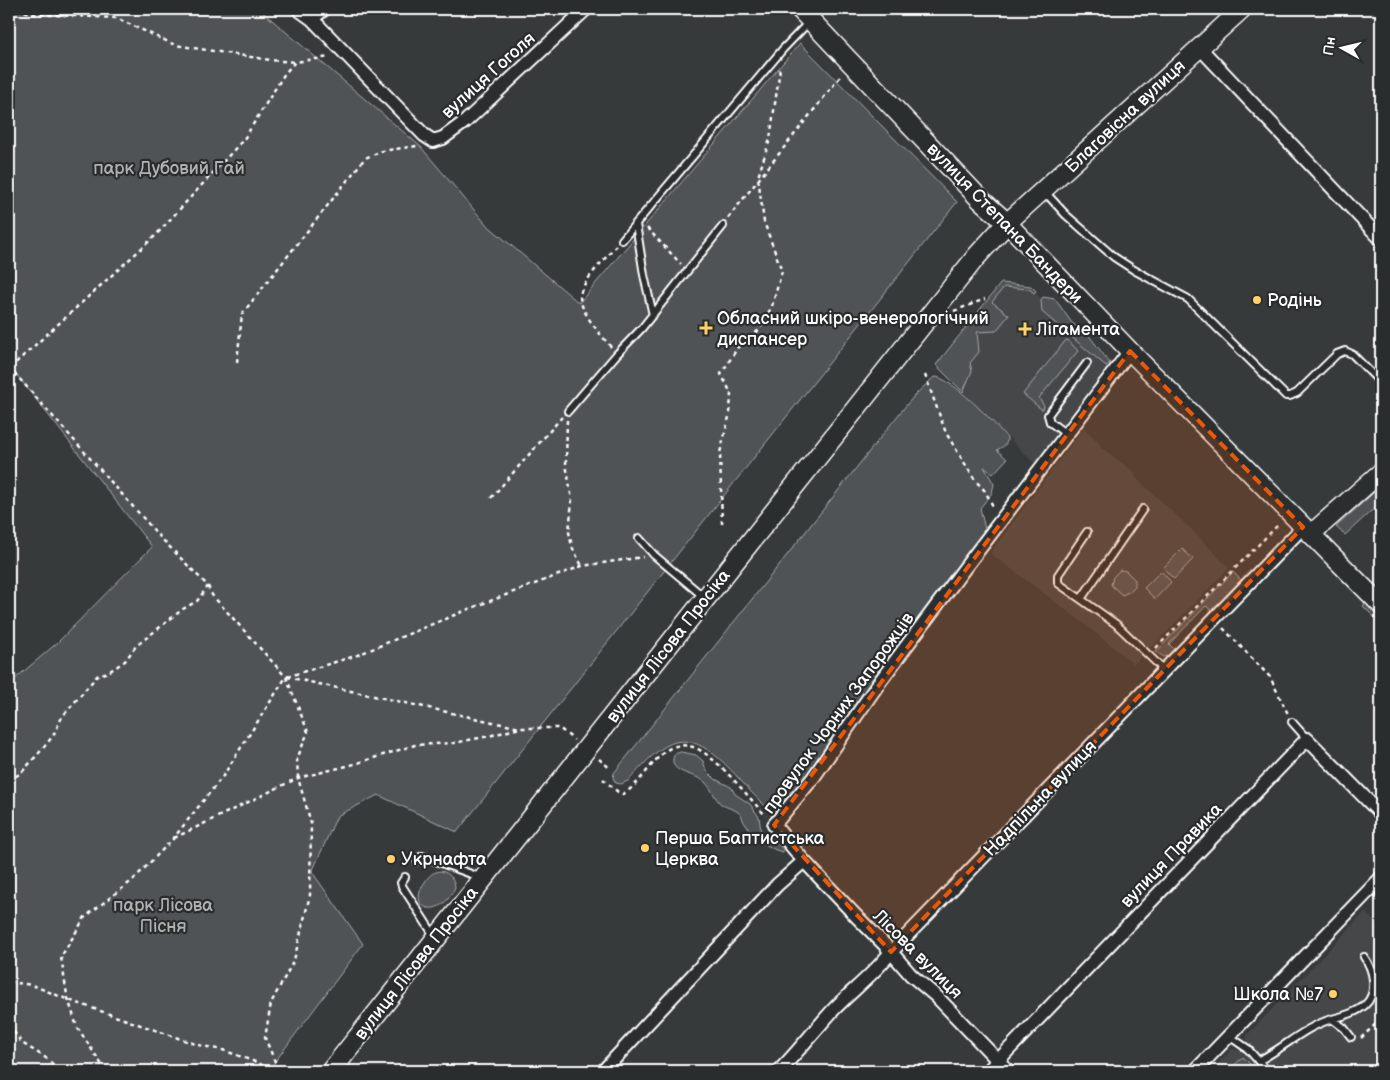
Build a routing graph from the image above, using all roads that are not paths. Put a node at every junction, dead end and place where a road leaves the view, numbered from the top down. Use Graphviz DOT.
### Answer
graph roads {
  1 [pos="298,9"];
  2 [pos="324,9"];
  3 [pos="586,9"];
  4 [pos="1242,9"];
  5 [pos="805,15"];
  6 [pos="312,19"];
  7 [pos="1200,47"];
  8 [pos="1044,190"];
  9 [pos="637,222"];
  10 [pos="1007,223"];
  11 [pos="723,226"];
  12 [pos="1381,239"];
  13 [pos="622,240"];
  14 [pos="653,315"];
  15 [pos="1130,351"];
  16 [pos="1087,363"];
  17 [pos="1381,384"];
  18 [pos="568,411"];
  19 [pos="1066,434"];
  20 [pos="1381,472"];
  21 [pos="1143,508"];
  22 [pos="1307,530"];
  23 [pos="1087,532"];
  24 [pos="639,538"];
  25 [pos="705,598"];
  26 [pos="1081,599"];
  27 [pos="1381,606"];
  28 [pos="1164,670"];
  29 [pos="1292,722"];
  30 [pos="1307,740"];
  31 [pos="1381,814"];
  32 [pos="417,861"];
  33 [pos="804,861"];
  34 [pos="405,877"];
  35 [pos="483,878"];
  36 [pos="1381,878"];
  37 [pos="435,938"];
  38 [pos="891,952"];
  39 [pos="1364,957"];
  40 [pos="1332,1019"];
  41 [pos="1228,1036"];
  42 [pos="1351,1037"];
  43 [pos="998,1061"];
  44 [pos="1258,1061"];
  45 [pos="331,1071"];
  46 [pos="603,1071"];
  47 [pos="779,1071"];
  48 [pos="988,1071"];
  49 [pos="1008,1071"];
  50 [pos="1195,1071"];
  51 [pos="1267,1071"];
  1 -- 6 [label="street"];
  2 -- 6 [label="street"];
  3 -- 6 [label="street, вулиця Гоголя"];
  4 -- 7 [label="main road, Благовісна вулиця"];
  5 -- 9 [label="lane"];
  5 -- 10 [label="main road, вулиця Степана Бандери"];
  7 -- 8 [label="main road, Благовісна вулиця"];
  7 -- 12 [label="street"];
  8 -- 10 [label="main road, Благовісна вулиця"];
  8 -- 17 [label="lane"];
  9 -- 13 [label="lane"];
  9 -- 14 [label="lane"];
  10 -- 15 [label="main road, вулиця Степана Бандери"];
  10 -- 25 [label="main road, вулиця Лісова Просіка"];
  11 -- 14 [label="lane"];
  14 -- 18 [label="lane"];
  15 -- 19 [label="street, провулок Чорних Запорожців"];
  15 -- 22 [label="main road, вулиця Степана Бандери"];
  16 -- 19 [label="lane"];
  19 -- 33 [label="street, провулок Чорних Запорожців"];
  20 -- 22 [label="main road, Надпільна вулиця"];
  21 -- 26 [label="lane"];
  22 -- 27 [label="main road, вулиця Степана Бандери"];
  22 -- 28 [label="street, Надпільна вулиця"];
  23 -- 26 [label="lane"];
  24 -- 25 [label="lane"];
  25 -- 35 [label="main road, вулиця Лісова Просіка"];
  26 -- 28 [label="lane"];
  28 -- 38 [label="street, Надпільна вулиця"];
  29 -- 30 [label="lane"];
  30 -- 31 [label="street"];
  30 -- 43 [label="street, вулиця Правика"];
  32 -- 35 [label="lane"];
  33 -- 38 [label="street, Лісова вулиця"];
  33 -- 46 [label="street"];
  34 -- 37 [label="lane"];
  35 -- 37 [label="main road, вулиця Лісова Просіка"];
  36 -- 41 [label="street"];
  37 -- 45 [label="main road, вулиця Лісова Просіка"];
  38 -- 43 [label="street, Лісова вулиця"];
  38 -- 47 [label="street, Надпільна вулиця"];
  39 -- 40 [label="lane"];
  40 -- 42 [label="lane"];
  40 -- 44 [label="lane"];
  41 -- 44 [label="lane"];
  41 -- 50 [label="street"];
  43 -- 48 [label="street, вулиця Правика"];
  43 -- 49 [label="street, Лісова вулиця"];
  44 -- 51 [label="lane"];
}
